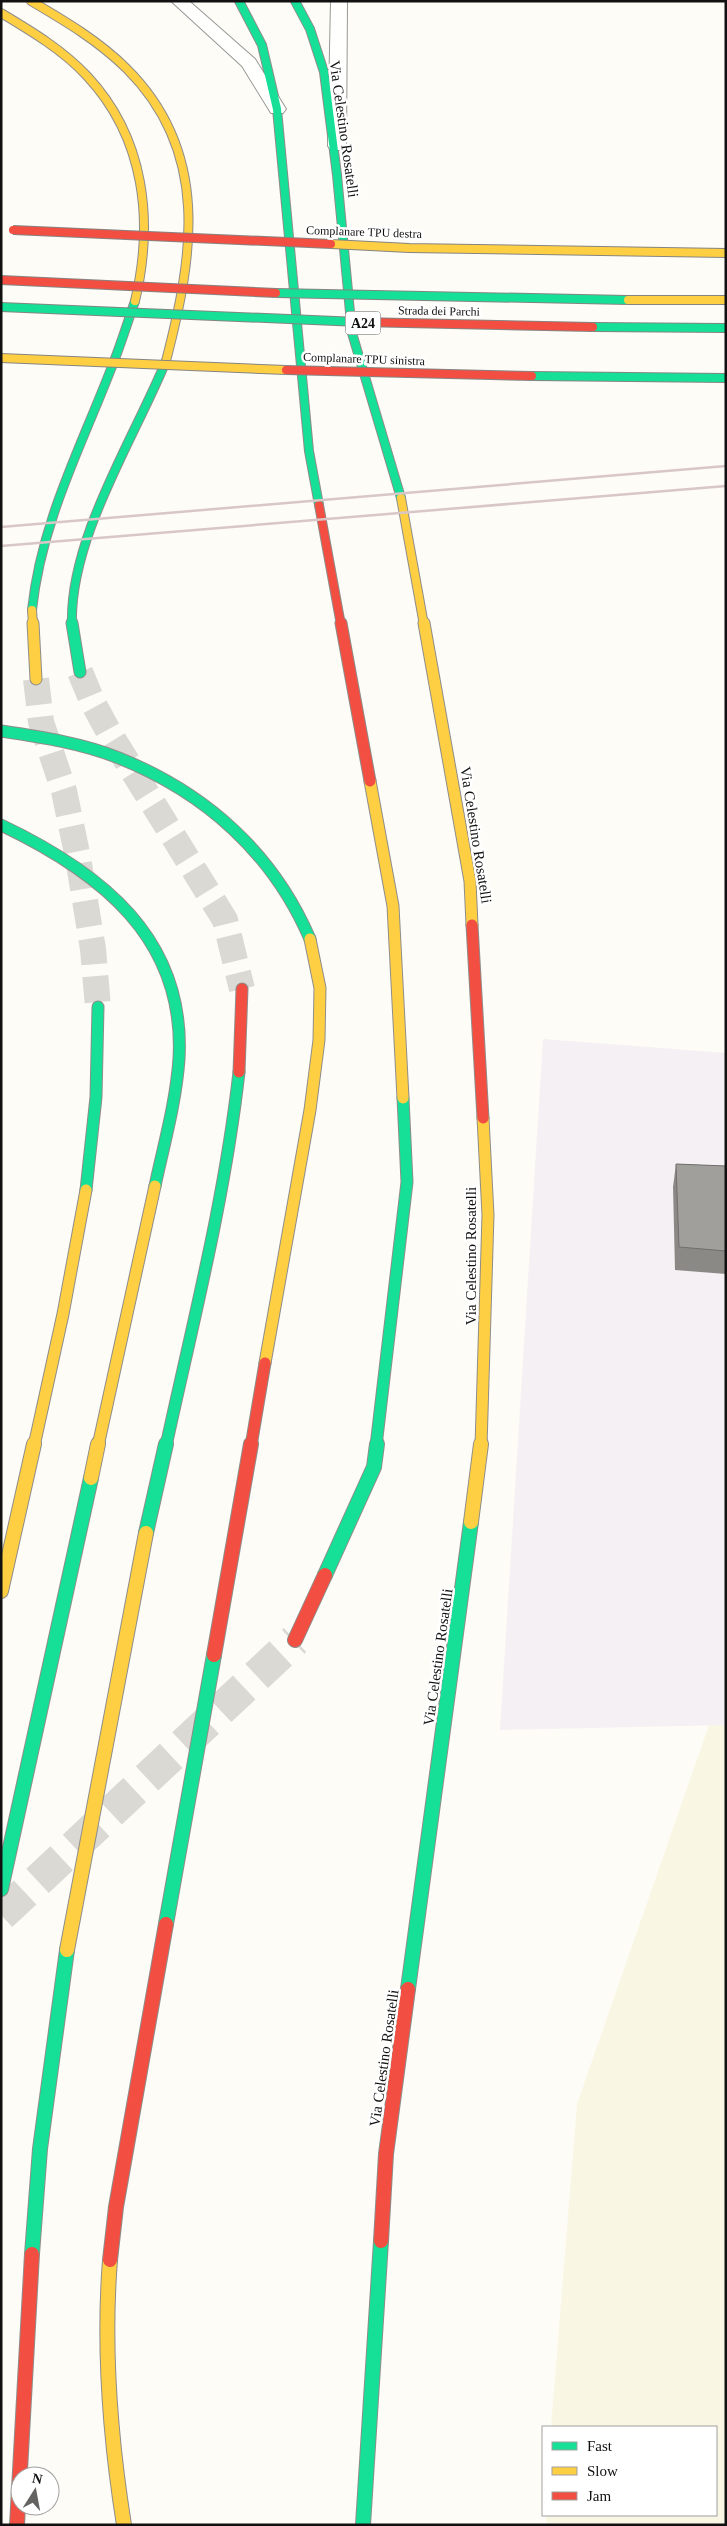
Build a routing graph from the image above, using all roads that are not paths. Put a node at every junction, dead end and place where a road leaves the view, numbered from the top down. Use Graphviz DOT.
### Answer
graph roads {
  1 [pos="31,1"];
  2 [pos="179,1"];
  3 [pos="239,1"];
  4 [pos="295,1"];
  5 [pos="339,1"];
  6 [pos="1,13"];
  7 [pos="276,109"];
  8 [pos="337,175"];
  9 [pos="7,230"];
  10 [pos="726,253"];
  11 [pos="1,280"];
  12 [pos="726,300"];
  13 [pos="1,307"];
  14 [pos="726,328"];
  15 [pos="1,358"];
  16 [pos="726,378"];
  17 [pos="80,672"];
  18 [pos="36,680"];
  19 [pos="1,731"];
  20 [pos="1,825"];
  21 [pos="242,989"];
  22 [pos="98,1007"];
  23 [pos="1,1591"];
  24 [pos="295,1640"];
  25 [pos="1,1889"];
  26 [pos="17,2525"];
  27 [pos="124,2525"];
  28 [pos="363,2525"];
  1 -- 17 [label="main road"];
  2 -- 7 [label="street"];
  3 -- 7 [label="main road"];
  4 -- 8 [label="main road, Via Celestino Rosatelli"];
  5 -- 8 [label="street"];
  6 -- 18 [label="main road"];
  7 -- 24 [label="main road"];
  8 -- 28 [label="main road, Via Celestino Rosatelli"];
  9 -- 10 [label="main road, Complanare TPU destra, bridge"];
  11 -- 12 [label="main road, Strada dei Parchi / A24, bridge"];
  13 -- 14 [label="main road, Strada dei Parchi / A24, bridge"];
  15 -- 16 [label="main road, Complanare TPU sinistra, bridge"];
  19 -- 27 [label="main road"];
  20 -- 25 [label="main road"];
  21 -- 26 [label="main road"];
  22 -- 23 [label="main road"];
}
